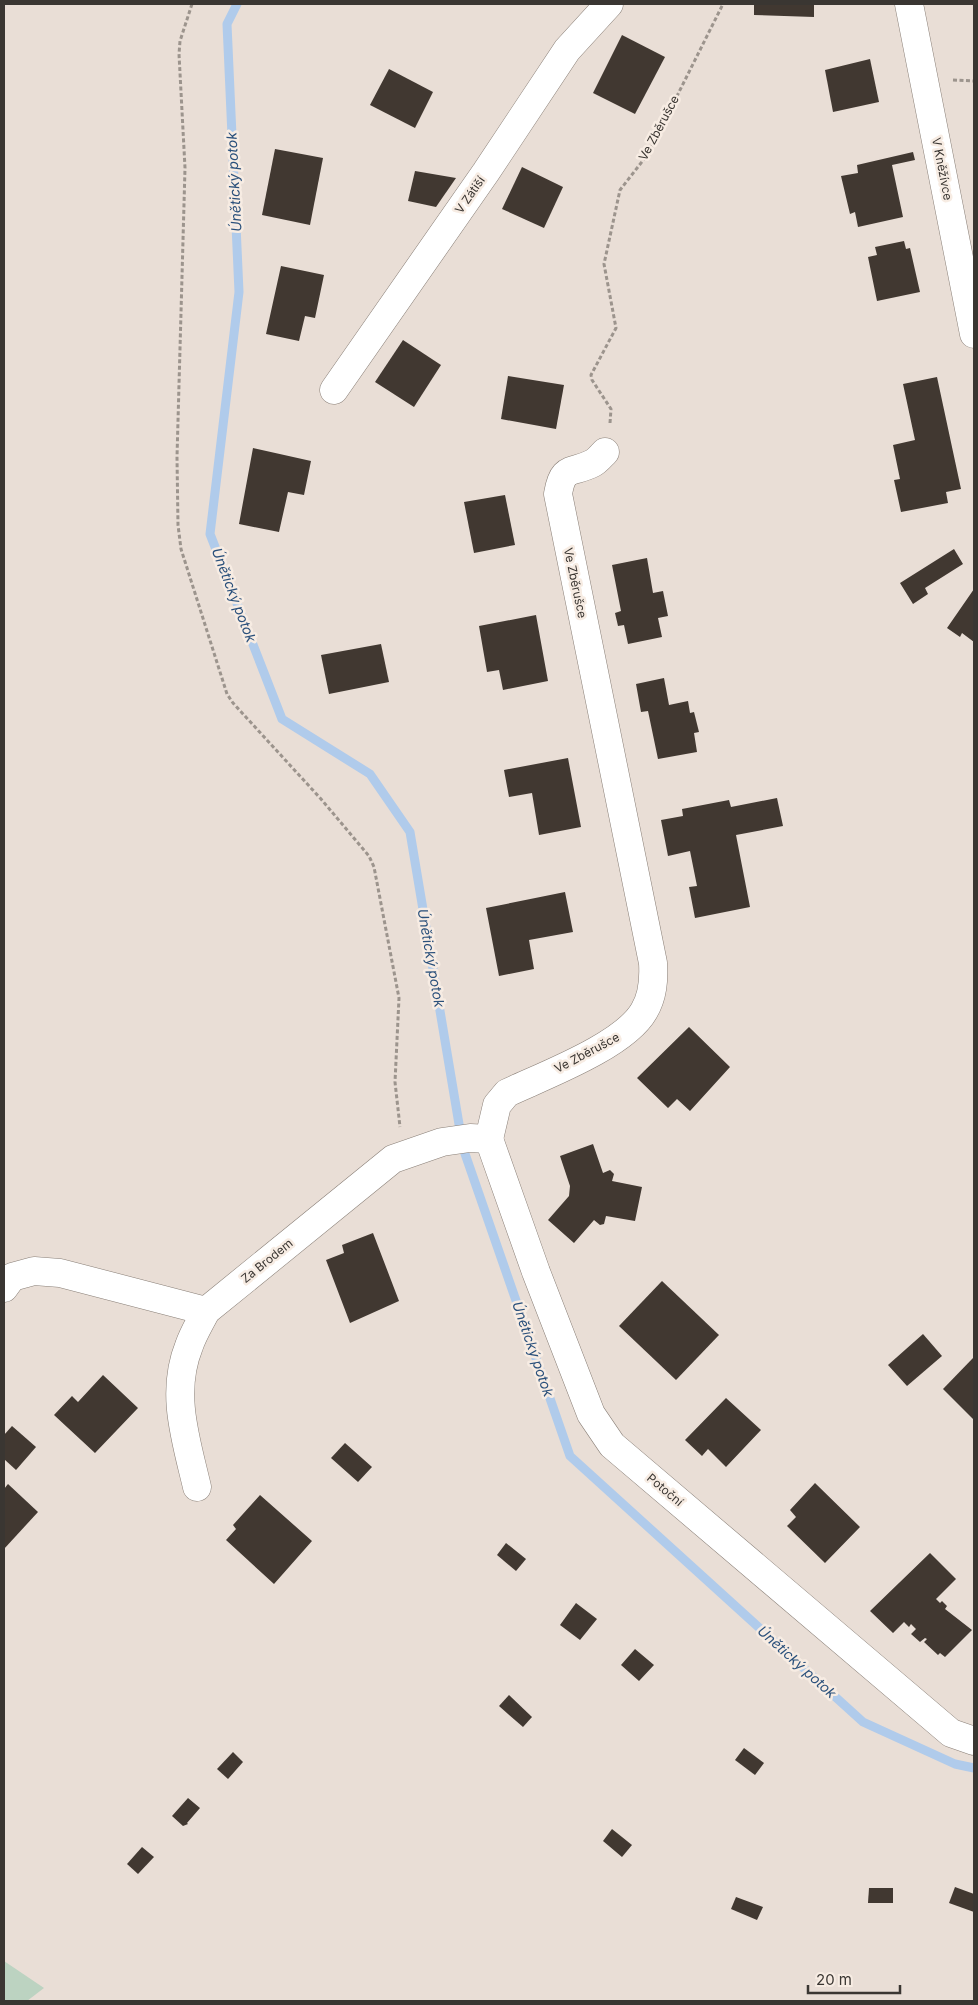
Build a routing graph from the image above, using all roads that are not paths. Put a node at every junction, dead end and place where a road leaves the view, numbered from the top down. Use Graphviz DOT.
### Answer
graph roads {
  1 [pos="609,4"];
  2 [pos="909,4"];
  3 [pos="974,334"];
  4 [pos="334,390"];
  5 [pos="605,452"];
  6 [pos="479,1139"];
  7 [pos="4,1288"];
  8 [pos="206,1311"];
  9 [pos="197,1486"];
  10 [pos="974,1741"];
  1 -- 4 [label="street, V Zátiší"];
  2 -- 3 [label="street, V Kněžívce"];
  5 -- 6 [label="street, Ve Zběrušce"];
  6 -- 8 [label="street, Za Brodem"];
  6 -- 10 [label="street, Potoční"];
  7 -- 8 [label="street"];
  8 -- 9 [label="street, Za Brodem"];
}
